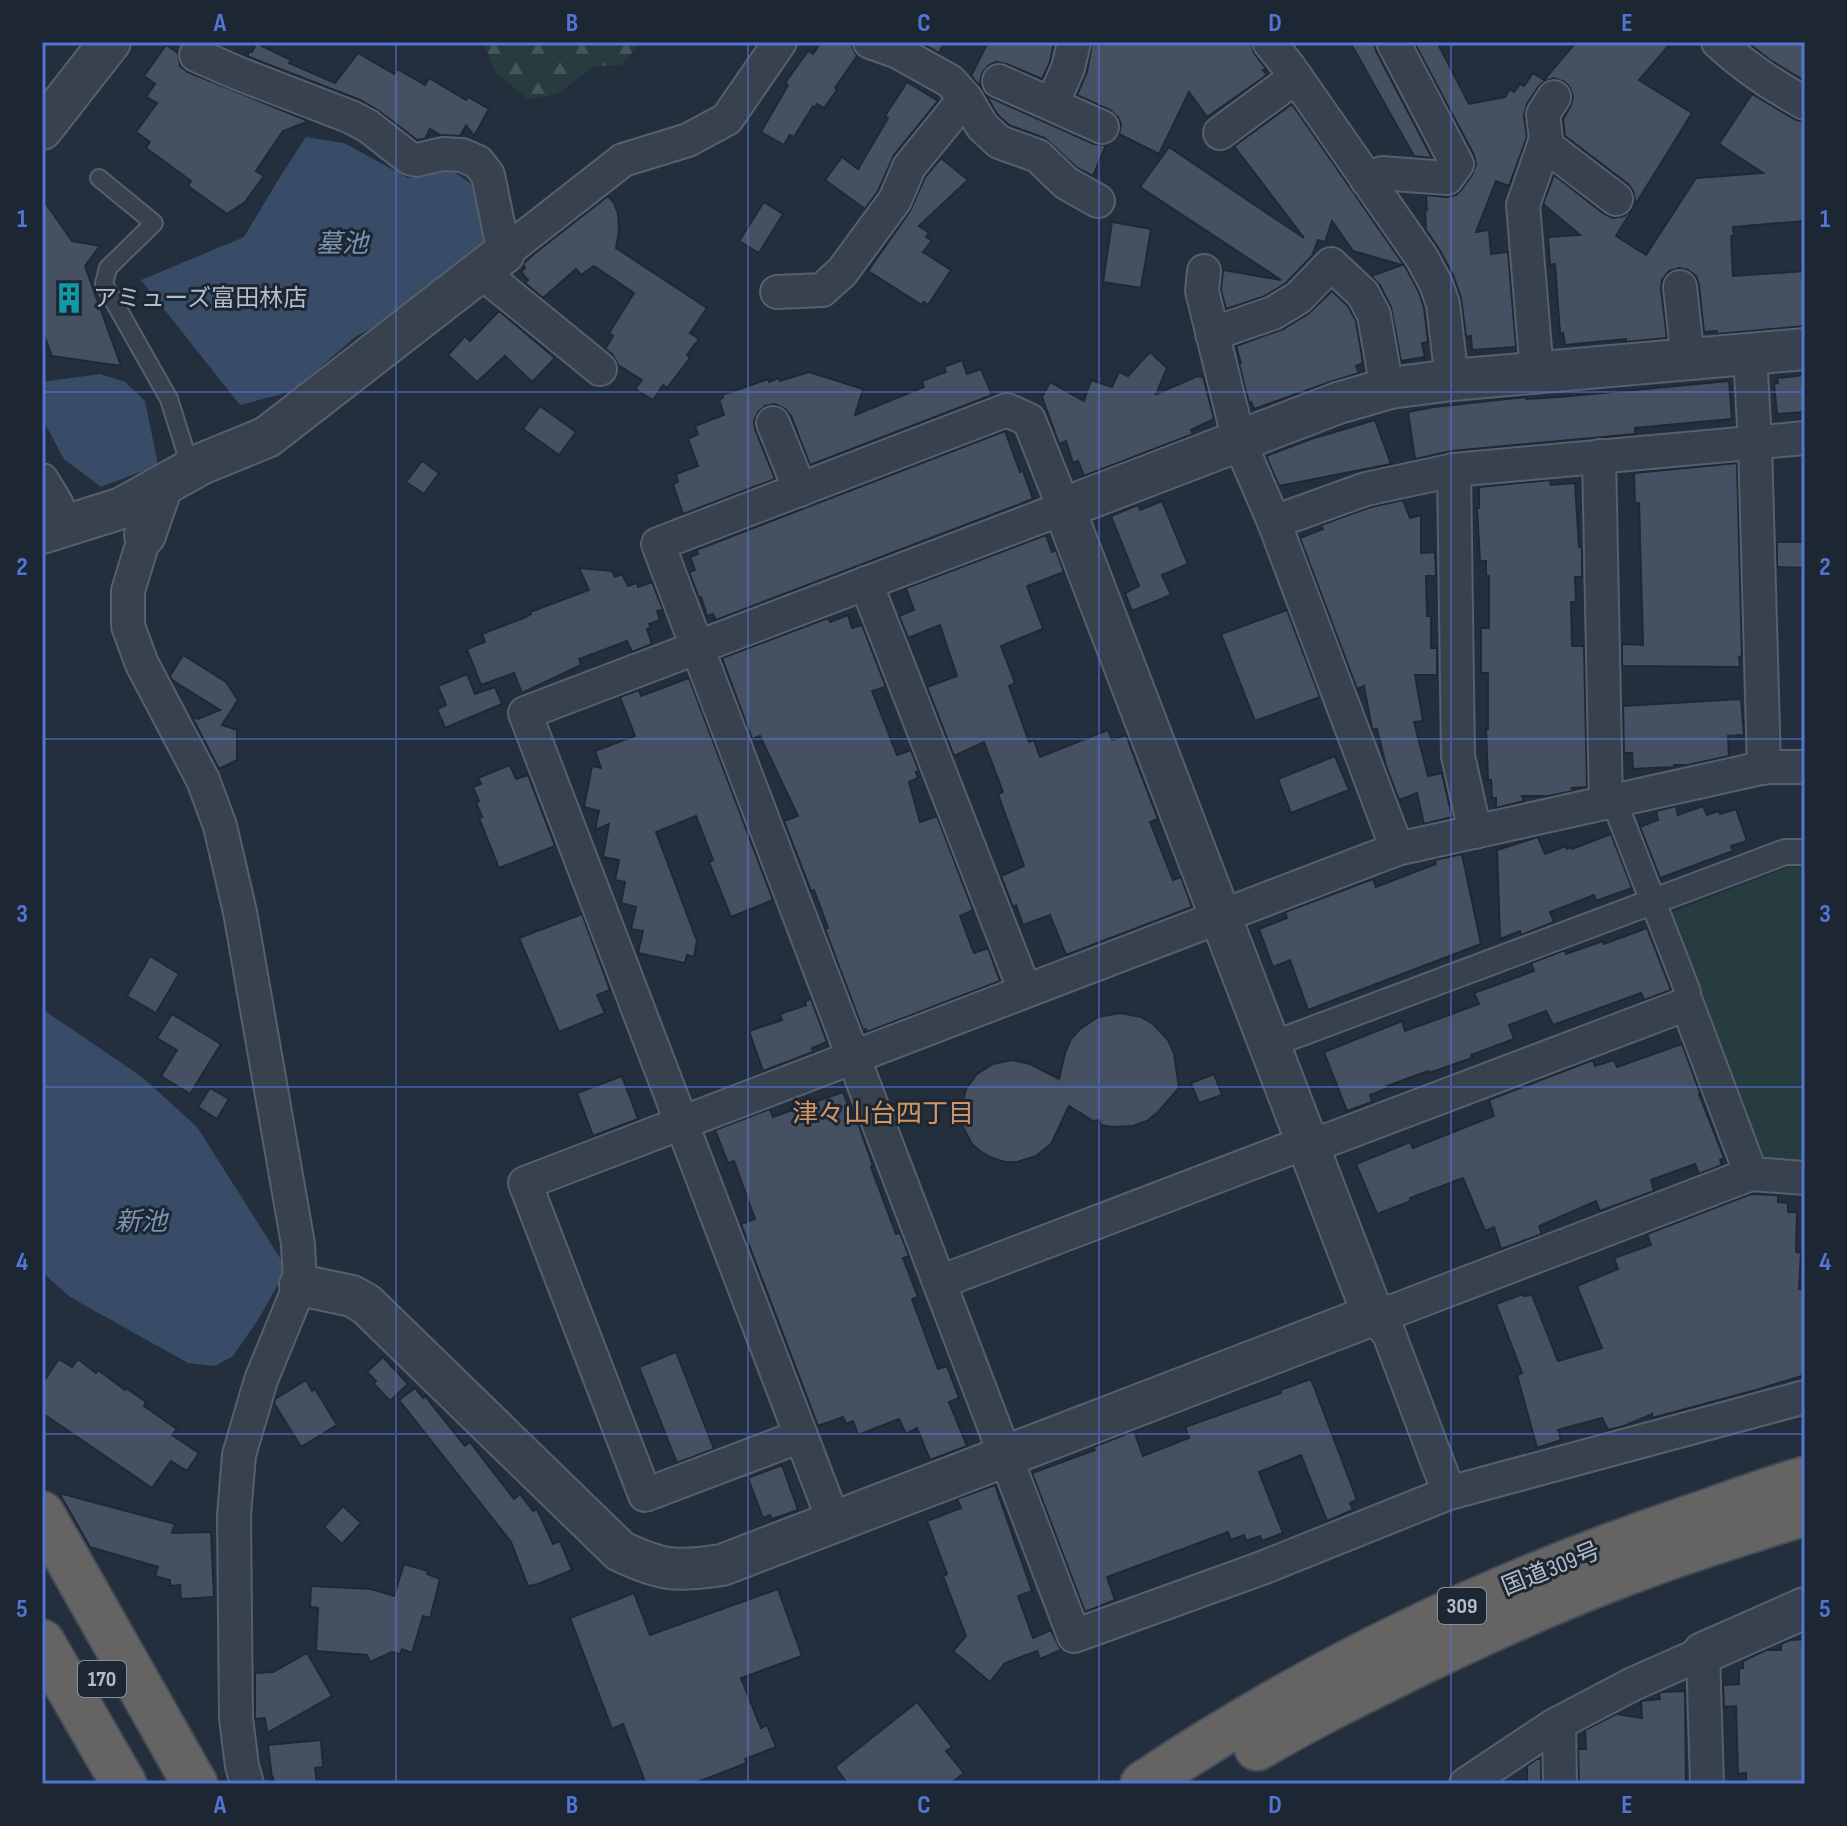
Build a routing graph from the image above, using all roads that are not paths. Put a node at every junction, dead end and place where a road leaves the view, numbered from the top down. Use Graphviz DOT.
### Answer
graph roads {
  1 [pos="110,42"];
  2 [pos="780,42"];
  3 [pos="870,42"];
  4 [pos="1074,42"];
  5 [pos="1269,42"];
  6 [pos="1393,42"];
  7 [pos="1718,42"];
  8 [pos="196,55"];
  9 [pos="1296,77"];
  10 [pos="999,81"];
  11 [pos="1554,97"];
  12 [pos="965,98"];
  13 [pos="1805,103"];
  14 [pos="1052,104"];
  15 [pos="1102,127"];
  16 [pos="42,129"];
  17 [pos="1220,133"];
  18 [pos="1544,144"];
  19 [pos="99,178"];
  20 [pos="1367,180"];
  21 [pos="1616,199"];
  22 [pos="1098,201"];
  23 [pos="492,262"];
  24 [pos="1204,271"];
  25 [pos="1680,287"];
  26 [pos="777,292"];
  27 [pos="1212,334"];
  28 [pos="1805,349"];
  29 [pos="1750,354"];
  30 [pos="1688,359"];
  31 [pos="600,369"];
  32 [pos="1537,373"];
  33 [pos="1452,380"];
  34 [pos="1387,389"];
  35 [pos="773,423"];
  36 [pos="1805,438"];
  37 [pos="1239,441"];
  38 [pos="1755,443"];
  39 [pos="1599,456"];
  40 [pos="1454,470"];
  41 [pos="176,478"];
  42 [pos="42,480"];
  43 [pos="800,490"];
  44 [pos="1064,508"];
  45 [pos="1274,522"];
  46 [pos="53,530"];
  47 [pos="145,535"];
  48 [pos="866,583"];
  49 [pos="697,647"];
  50 [pos="1805,767"];
  51 [pos="1764,768"];
  52 [pos="1610,802"];
  53 [pos="1475,832"];
  54 [pos="1397,849"];
  55 [pos="1805,852"];
  56 [pos="1653,901"];
  57 [pos="1221,917"];
  58 [pos="1025,991"];
  59 [pos="1687,1004"];
  60 [pos="1270,1045"];
  61 [pos="853,1056"];
  62 [pos="682,1121"];
  63 [pos="1307,1142"];
  64 [pos="1751,1174"];
  65 [pos="1805,1178"];
  66 [pos="940,1282"];
  67 [pos="300,1285"];
  68 [pos="1373,1315"];
  69 [pos="1805,1397"];
  70 [pos="801,1436"];
  71 [pos="1006,1456"];
  72 [pos="1805,1479"];
  73 [pos="1449,1493"];
  74 [pos="1805,1513"];
  75 [pos="42,1514"];
  76 [pos="834,1522"];
  77 [pos="42,1574"];
  78 [pos="1805,1608"];
  79 [pos="42,1642"];
  80 [pos="1703,1653"];
  81 [pos="42,1697"];
  82 [pos="1559,1723"];
  83 [pos="92,1784"];
  84 [pos="124,1784"];
  85 [pos="162,1784"];
  86 [pos="195,1784"];
  87 [pos="247,1784"];
  88 [pos="1143,1784"];
  89 [pos="1199,1784"];
  90 [pos="1466,1784"];
  91 [pos="1560,1784"];
  92 [pos="1707,1784"];
  1 -- 16 [label="street"];
  2 -- 23 [label="street"];
  3 -- 12 [label="street"];
  4 -- 14 [label="street"];
  5 -- 9 [label="street"];
  6 -- 20 [label="street"];
  7 -- 13 [label="street"];
  8 -- 23 [label="street"];
  9 -- 17 [label="street"];
  9 -- 20 [label="street"];
  10 -- 14 [label="street"];
  11 -- 18 [label="street"];
  12 -- 22 [label="street"];
  12 -- 26 [label="street"];
  14 -- 15 [label="street"];
  18 -- 21 [label="street"];
  18 -- 32 [label="street"];
  19 -- 41 [label="lane"];
  20 -- 33 [label="street"];
  23 -- 31 [label="street"];
  23 -- 41 [label="street"];
  24 -- 27 [label="street"];
  25 -- 30 [label="street"];
  27 -- 34 [label="street"];
  27 -- 37 [label="street"];
  28 -- 29 [label="street"];
  29 -- 30 [label="street"];
  29 -- 38 [label="street"];
  30 -- 32 [label="street"];
  32 -- 33 [label="street"];
  33 -- 34 [label="street"];
  34 -- 37 [label="street"];
  35 -- 43 [label="street"];
  36 -- 38 [label="street"];
  37 -- 44 [label="street"];
  37 -- 45 [label="street"];
  38 -- 39 [label="street"];
  38 -- 51 [label="street"];
  39 -- 40 [label="street"];
  39 -- 52 [label="street"];
  40 -- 45 [label="street"];
  40 -- 53 [label="street"];
  41 -- 46 [label="street"];
  41 -- 47 [label="street"];
  42 -- 46 [label="street"];
  43 -- 44 [label="street"];
  43 -- 49 [label="street"];
  44 -- 48 [label="street"];
  44 -- 57 [label="street"];
  45 -- 54 [label="street"];
  47 -- 67 [label="street"];
  48 -- 49 [label="street"];
  48 -- 58 [label="street"];
  49 -- 61 [label="street"];
  49 -- 62 [label="street"];
  50 -- 51 [label="street"];
  51 -- 52 [label="street"];
  52 -- 53 [label="street"];
  52 -- 56 [label="street"];
  53 -- 54 [label="street"];
  54 -- 57 [label="street"];
  55 -- 56 [label="street"];
  56 -- 59 [label="street"];
  56 -- 60 [label="street"];
  57 -- 58 [label="street"];
  57 -- 60 [label="street"];
  58 -- 61 [label="street"];
  59 -- 63 [label="street"];
  59 -- 64 [label="street"];
  60 -- 63 [label="street"];
  61 -- 62 [label="street"];
  61 -- 66 [label="street"];
  62 -- 70 [label="street"];
  62 -- 70 [label="street"];
  63 -- 66 [label="street"];
  63 -- 68 [label="street"];
  64 -- 65 [label="street"];
  64 -- 68 [label="street"];
  66 -- 71 [label="street"];
  67 -- 76 [label="street"];
  67 -- 87 [label="street"];
  68 -- 71 [label="street"];
  68 -- 73 [label="street"];
  69 -- 73 [label="street"];
  70 -- 76 [label="street"];
  71 -- 73 [label="street"];
  71 -- 76 [label="street"];
  72 -- 88 [label="highway, 国道309号 / 309"];
  74 -- 89 [label="highway, 国道309号 / 309"];
  75 -- 86 [label="highway"];
  77 -- 85 [label="highway, 170"];
  78 -- 80 [label="street"];
  79 -- 84 [label="highway, 170"];
  80 -- 82 [label="street"];
  80 -- 92 [label="street"];
  81 -- 83 [label="highway"];
  82 -- 90 [label="street"];
  82 -- 91 [label="street"];
}
